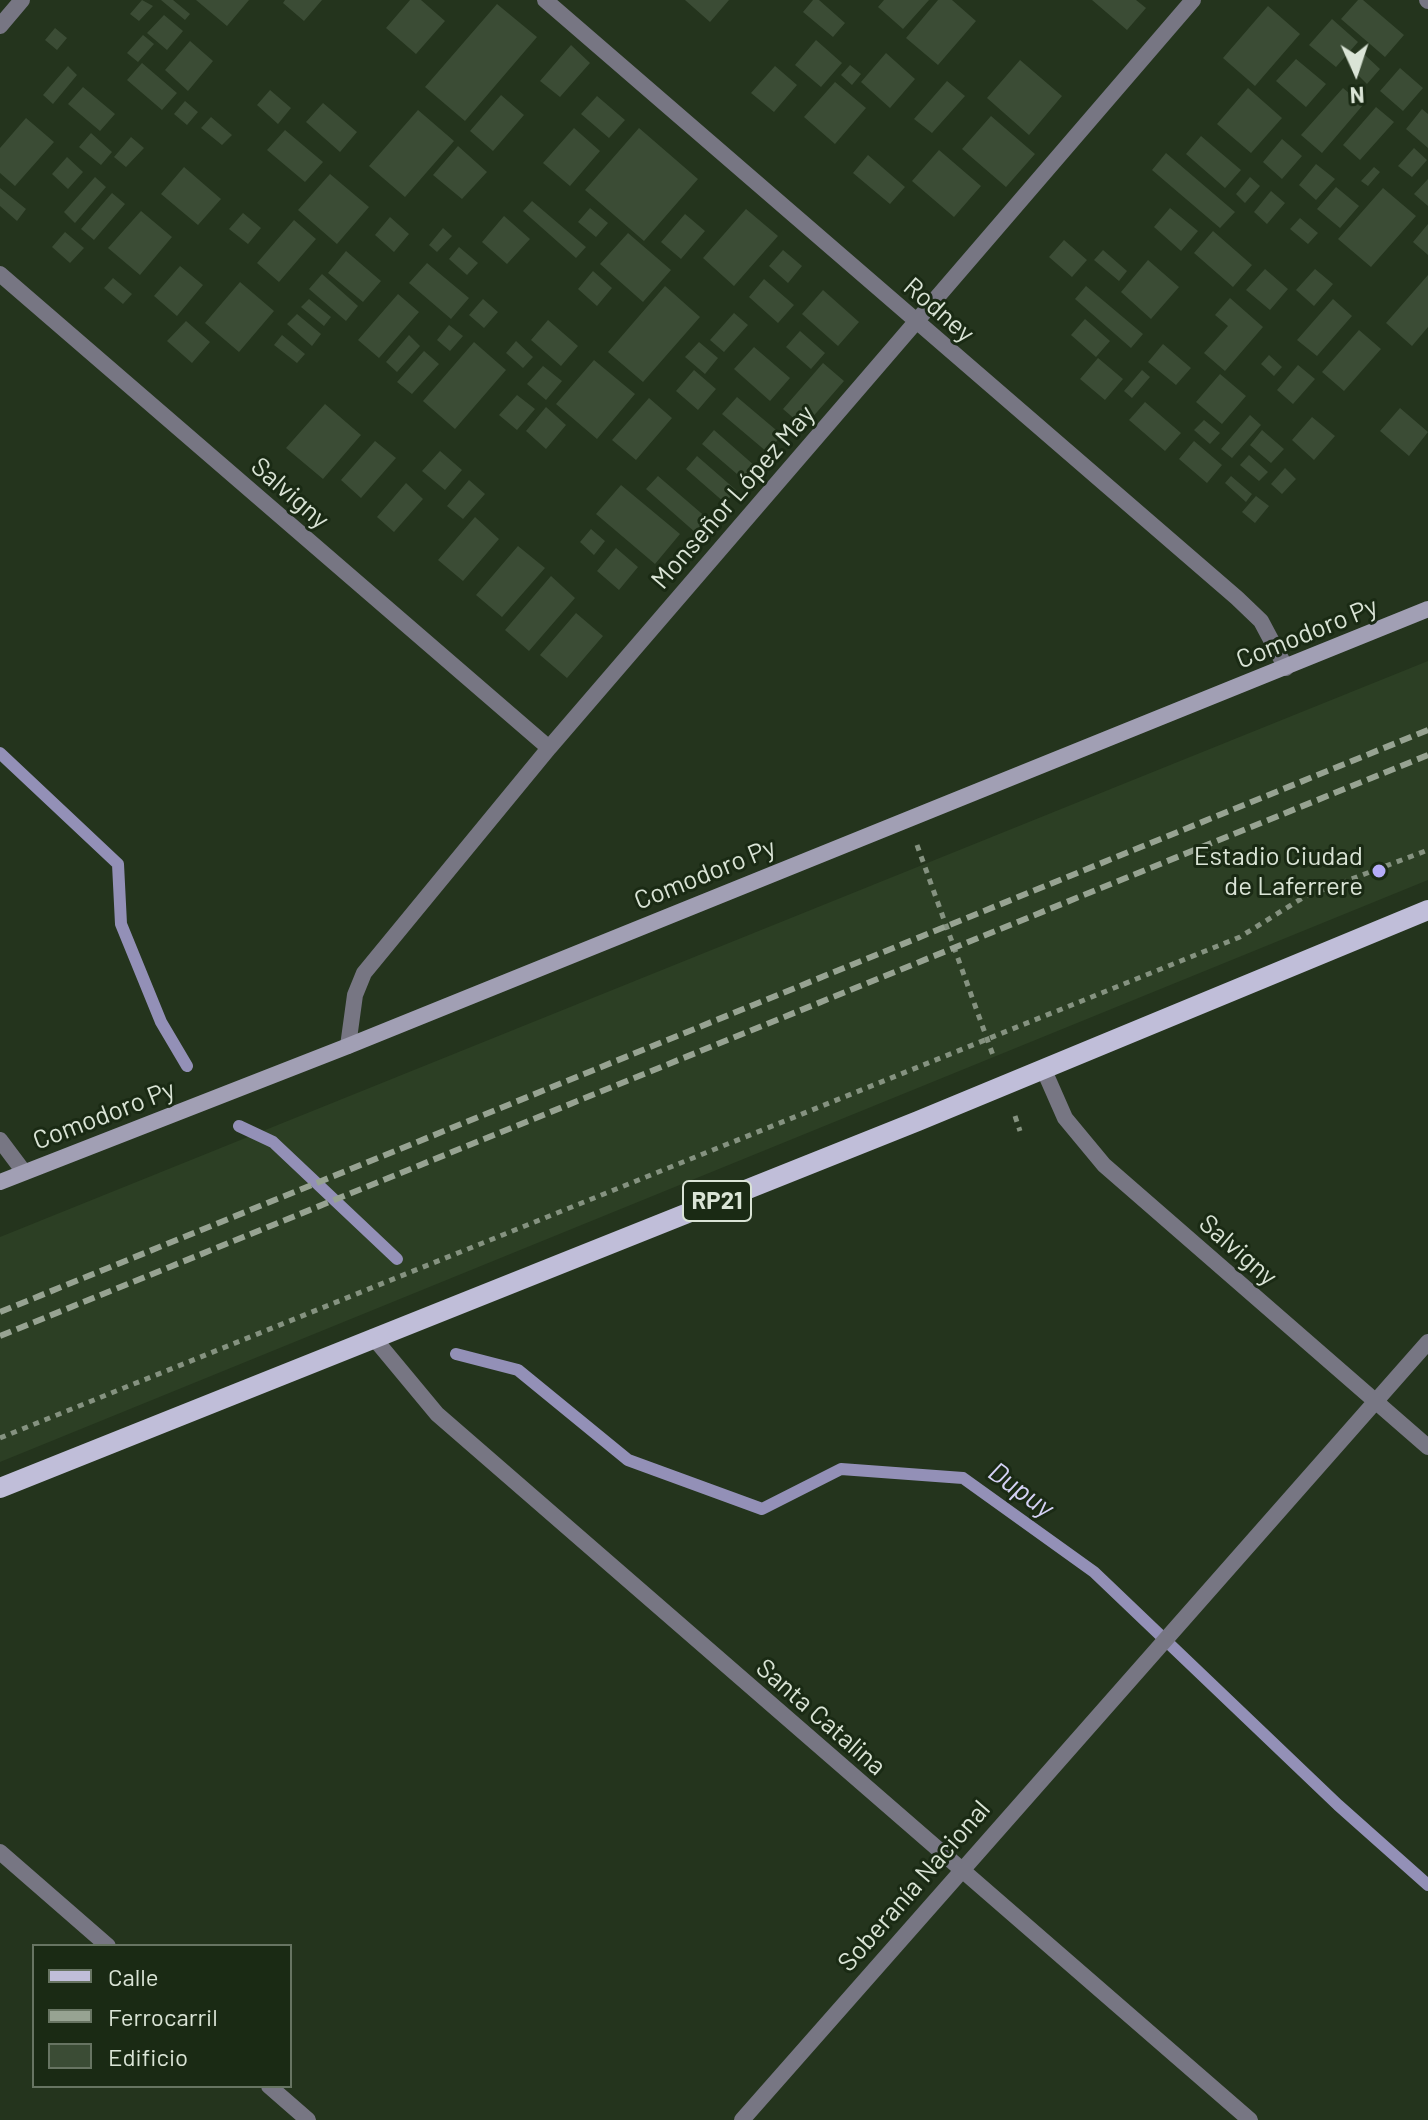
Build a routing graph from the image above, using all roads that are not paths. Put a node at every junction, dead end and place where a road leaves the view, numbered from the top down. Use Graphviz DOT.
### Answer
graph roads {
  1 [pos="22,0"];
  2 [pos="545,0"];
  3 [pos="1193,0"];
  4 [pos="0,26"];
  5 [pos="0,274"];
  6 [pos="916,322"];
  7 [pos="1428,609"];
  8 [pos="1286,668"];
  9 [pos="549,748"];
  10 [pos="1428,910"];
  11 [pos="348,1046"];
  12 [pos="1043,1068"];
  13 [pos="0,1140"];
  14 [pos="24,1172"];
  15 [pos="0,1182"];
  16 [pos="373,1337"];
  17 [pos="1428,1342"];
  18 [pos="1377,1403"];
  19 [pos="1428,1447"];
  20 [pos="1,1492"];
  21 [pos="0,1852"];
  22 [pos="960,1870"];
  23 [pos="106,1944"];
  24 [pos="271,2088"];
  25 [pos="308,2120"];
  26 [pos="742,2120"];
  27 [pos="1250,2120"];
  1 -- 4 [label="street"];
  2 -- 6 [label="street, Rodney"];
  3 -- 6 [label="street, Monseñor López May"];
  5 -- 9 [label="street, Salvigny"];
  6 -- 8 [label="street, Rodney"];
  6 -- 9 [label="street, Monseñor López May"];
  7 -- 8 [label="main road, Comodoro Py"];
  8 -- 11 [label="main road, Comodoro Py"];
  9 -- 11 [label="street, Monseñor López May"];
  10 -- 12 [label="main road, RP21"];
  11 -- 14 [label="main road, Comodoro Py"];
  12 -- 16 [label="main road, RP21"];
  12 -- 18 [label="street, Salvigny"];
  13 -- 14 [label="street"];
  14 -- 15 [label="main road, Comodoro Py"];
  16 -- 20 [label="main road, RP21"];
  16 -- 22 [label="street, Santa Catalina"];
  17 -- 18 [label="street"];
  18 -- 19 [label="street, Salvigny"];
  18 -- 22 [label="street, Soberanía Nacional"];
  21 -- 23 [label="street"];
  22 -- 26 [label="street, Soberanía Nacional"];
  22 -- 27 [label="street, Santa Catalina"];
  24 -- 25 [label="street"];
}
